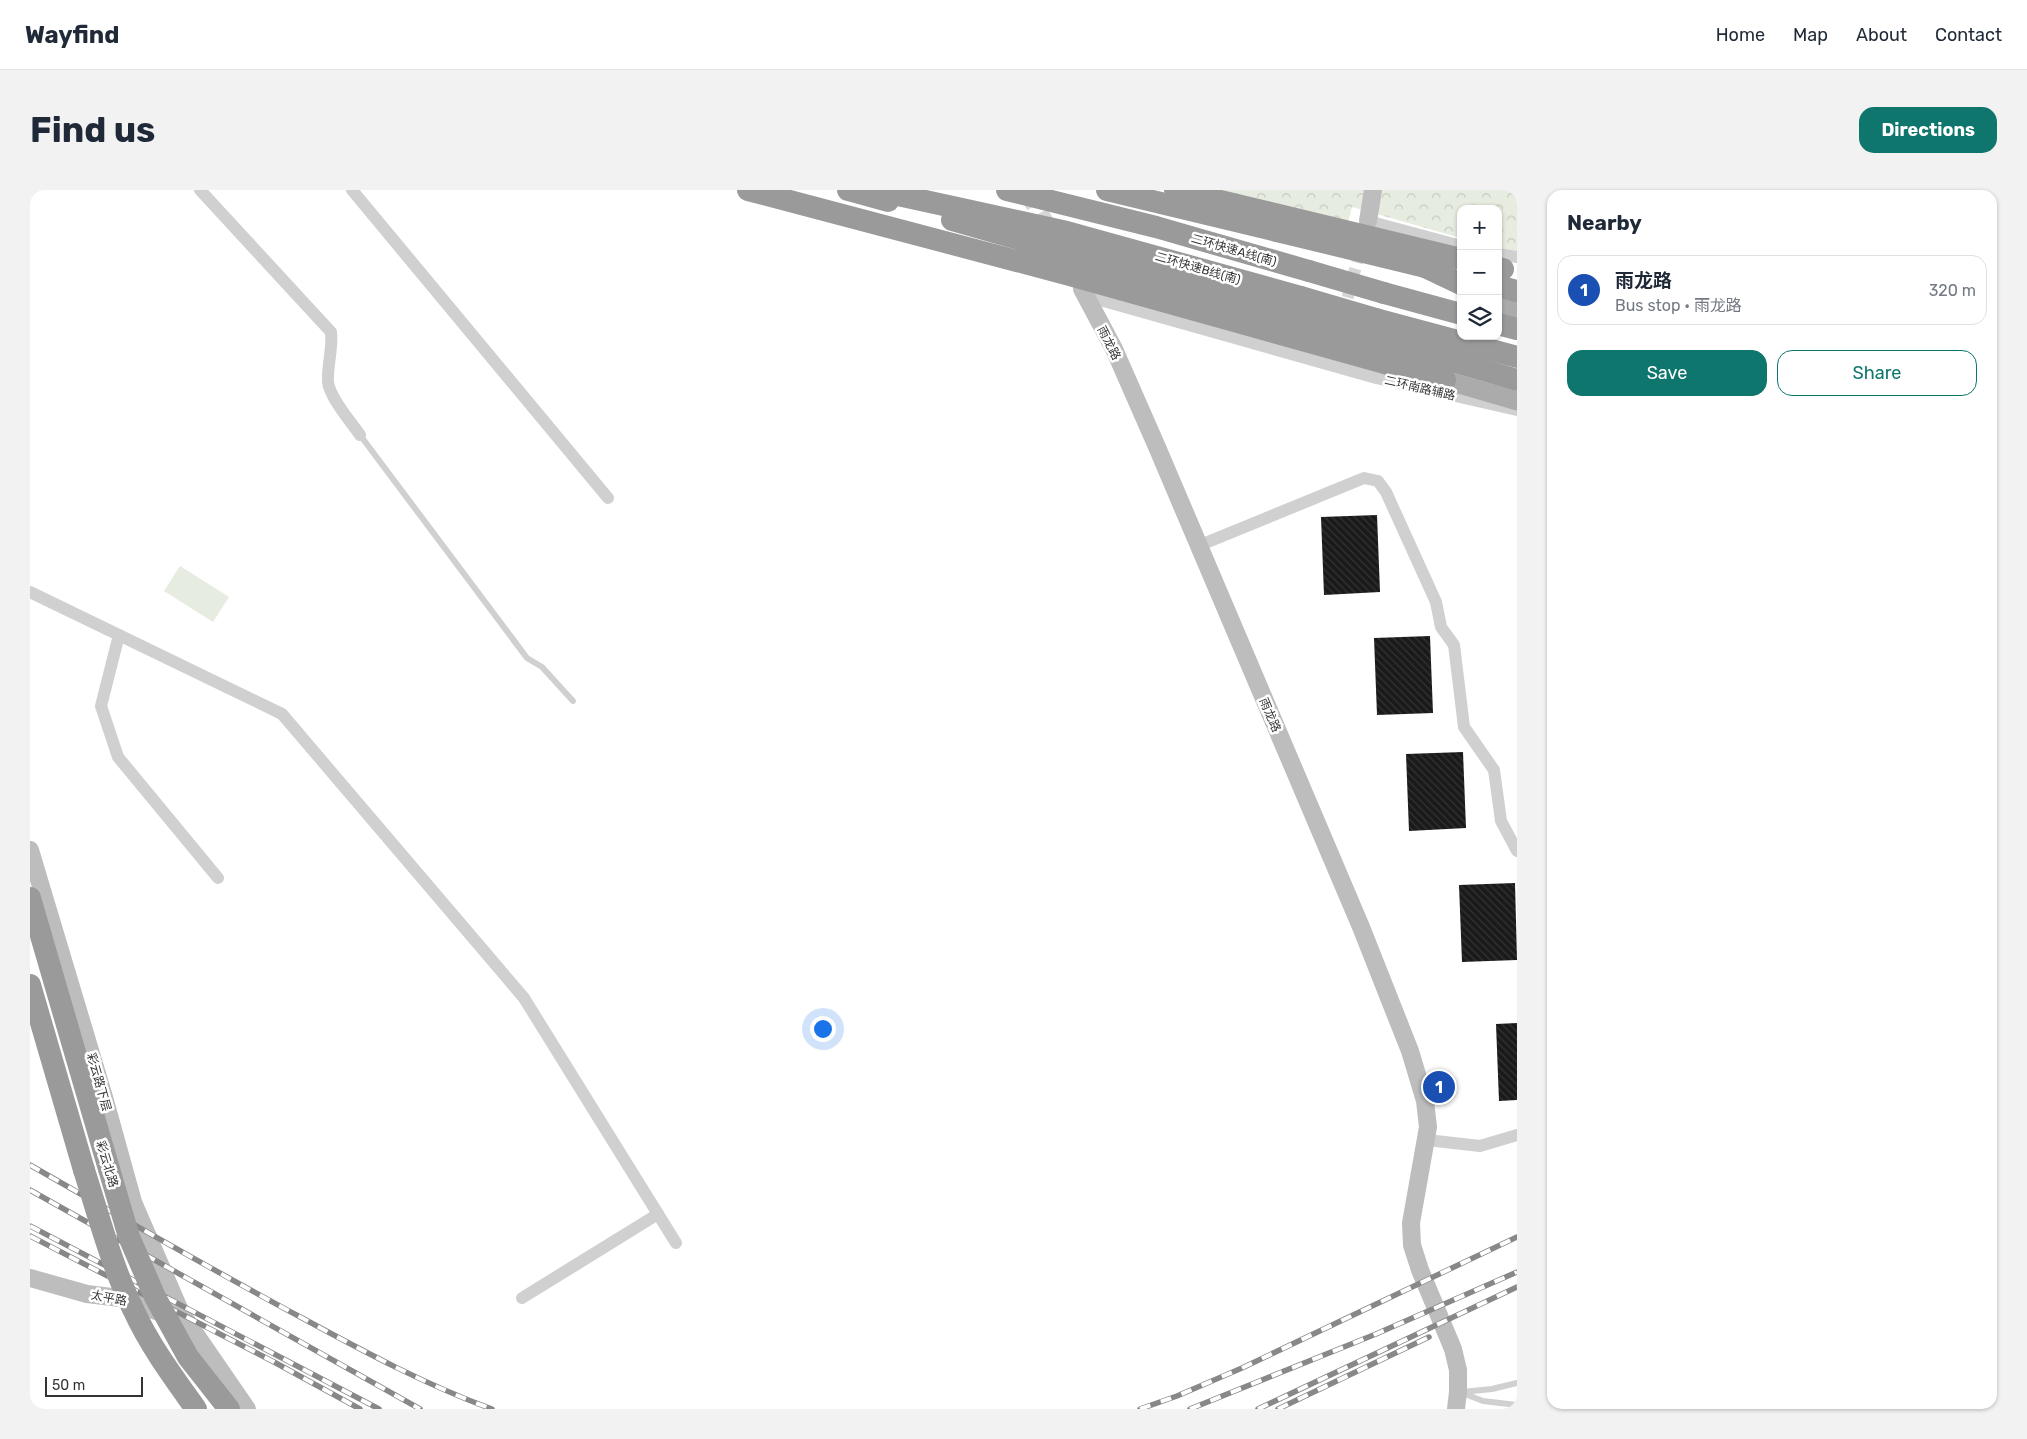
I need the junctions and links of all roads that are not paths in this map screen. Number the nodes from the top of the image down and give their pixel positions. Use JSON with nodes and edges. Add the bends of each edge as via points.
{"nodes":[{"id":1,"x":200,"y":190,"type":"edge"},
{"id":2,"x":352,"y":190,"type":"edge"},
{"id":3,"x":748,"y":190,"type":"edge"},
{"id":4,"x":848,"y":190,"type":"edge"},
{"id":5,"x":875,"y":190,"type":"edge"},
{"id":6,"x":1007,"y":190,"type":"edge"},
{"id":7,"x":1107,"y":190,"type":"edge"},
{"id":8,"x":1175,"y":190,"type":"edge"},
{"id":9,"x":1372,"y":190,"type":"edge"},
{"id":10,"x":1279,"y":223,"type":"junction"},
{"id":11,"x":1367,"y":223,"type":"joint"},
{"id":12,"x":1457,"y":245,"type":"edge"},
{"id":13,"x":1457,"y":257,"type":"edge"},
{"id":14,"x":1505,"y":268,"type":"edge"},
{"id":15,"x":1457,"y":275,"type":"edge"},
{"id":16,"x":1457,"y":282,"type":"edge"},
{"id":17,"x":1517,"y":290,"type":"edge"},
{"id":18,"x":1084,"y":293,"type":"joint"},
{"id":19,"x":1502,"y":304,"type":"edge"},
{"id":20,"x":1517,"y":311,"type":"edge"},
{"id":21,"x":1457,"y":313,"type":"edge"},
{"id":22,"x":1502,"y":325,"type":"edge"},
{"id":23,"x":1517,"y":329,"type":"edge"},
{"id":24,"x":1517,"y":357,"type":"edge"},
{"id":25,"x":1445,"y":380,"type":"joint"},
{"id":26,"x":1517,"y":380,"type":"edge"},
{"id":27,"x":1517,"y":399,"type":"edge"},
{"id":28,"x":1517,"y":410,"type":"edge"},
{"id":29,"x":360,"y":435,"type":"joint"},
{"id":30,"x":608,"y":498,"type":"dead end"},
{"id":31,"x":1198,"y":546,"type":"junction"},
{"id":32,"x":30,"y":592,"type":"edge"},
{"id":33,"x":119,"y":635,"type":"junction"},
{"id":34,"x":574,"y":701,"type":"dead end"},
{"id":35,"x":30,"y":850,"type":"edge"},
{"id":36,"x":1517,"y":851,"type":"edge"},
{"id":37,"x":218,"y":878,"type":"dead end"},
{"id":38,"x":30,"y":898,"type":"edge"},
{"id":39,"x":30,"y":985,"type":"edge"},
{"id":40,"x":30,"y":1024,"type":"edge"},
{"id":41,"x":1517,"y":1135,"type":"edge"},
{"id":42,"x":1427,"y":1140,"type":"junction"},
{"id":43,"x":658,"y":1214,"type":"junction"},
{"id":44,"x":676,"y":1243,"type":"dead end"},
{"id":45,"x":30,"y":1278,"type":"edge"},
{"id":46,"x":120,"y":1298,"type":"junction"},
{"id":47,"x":522,"y":1298,"type":"dead end"},
{"id":48,"x":187,"y":1322,"type":"junction"},
{"id":49,"x":1517,"y":1383,"type":"edge"},
{"id":50,"x":1457,"y":1400,"type":"edge"},
{"id":51,"x":1517,"y":1405,"type":"edge"},
{"id":52,"x":186,"y":1409,"type":"edge"},
{"id":53,"x":196,"y":1409,"type":"edge"},
{"id":54,"x":229,"y":1409,"type":"edge"},
{"id":55,"x":247,"y":1409,"type":"edge"}],
"edges":[{"from":1,"to":29,"type":"street","via":[[331,332],[328,382],[331,393]]},
{"from":2,"to":30,"type":"street"},
{"from":3,"to":25,"type":"highway","via":[[1052,270]]},
{"from":4,"to":26,"type":"highway","bridge":true},
{"from":5,"to":24,"type":"highway","name":"二环快速B线(南)","bridge":true,"via":[[1067,232]]},
{"from":6,"to":21,"type":"highway","name":"二环快速A线(南)","bridge":true,"via":[[1147,225]]},
{"from":7,"to":10,"type":"highway"},
{"from":8,"to":10,"type":"highway"},
{"from":9,"to":11,"type":"street"},
{"from":10,"to":13,"type":"highway"},
{"from":10,"to":15,"type":"highway","bridge":true},
{"from":10,"to":16,"type":"highway","via":[[1310,222],[1369,243]]},
{"from":11,"to":12,"type":"street"},
{"from":14,"to":17,"type":"highway"},
{"from":18,"to":28,"type":"street","name":"二环南路辅路","via":[[1418,388]]},
{"from":18,"to":31,"type":"street","name":"雨龙路","via":[[1114,349]]},
{"from":19,"to":20,"type":"main road"},
{"from":22,"to":23,"type":"highway"},
{"from":25,"to":27,"type":"main road"},
{"from":29,"to":34,"type":"lane","via":[[527,658],[542,667]]},
{"from":31,"to":36,"type":"street","via":[[1364,478],[1378,480],[1436,602],[1441,627],[1454,645],[1464,727],[1494,770],[1501,821]]},
{"from":31,"to":42,"type":"street","name":"雨龙路","via":[[1361,927],[1410,1051],[1426,1101]]},
{"from":32,"to":33,"type":"street"},
{"from":33,"to":37,"type":"street","via":[[101,706],[118,757]]},
{"from":33,"to":43,"type":"street","via":[[282,714],[524,998]]},
{"from":35,"to":48,"type":"street","name":"彩云路下层","via":[[132,1202]]},
{"from":38,"to":54,"type":"highway","name":"彩云北路","bridge":true,"via":[[129,1237],[155,1298],[188,1356]]},
{"from":39,"to":53,"type":"highway","name":"彩云北路","bridge":true,"via":[[109,1250],[134,1312]]},
{"from":40,"to":46,"type":"street","via":[[100,1249]]},
{"from":41,"to":42,"type":"street","via":[[1480,1146]]},
{"from":42,"to":50,"type":"street","name":"雨龙路","via":[[1411,1223],[1412,1245],[1454,1349],[1458,1370]]},
{"from":43,"to":44,"type":"street"},
{"from":43,"to":47,"type":"street"},
{"from":45,"to":46,"type":"street","name":"太平路","via":[[87,1294]]},
{"from":46,"to":48,"type":"street","name":"太平路"},
{"from":46,"to":52,"type":"street","via":[[154,1361]]},
{"from":48,"to":55,"type":"street","name":"彩云路下层"},
{"from":49,"to":50,"type":"lane"},
{"from":50,"to":51,"type":"lane"}]}
